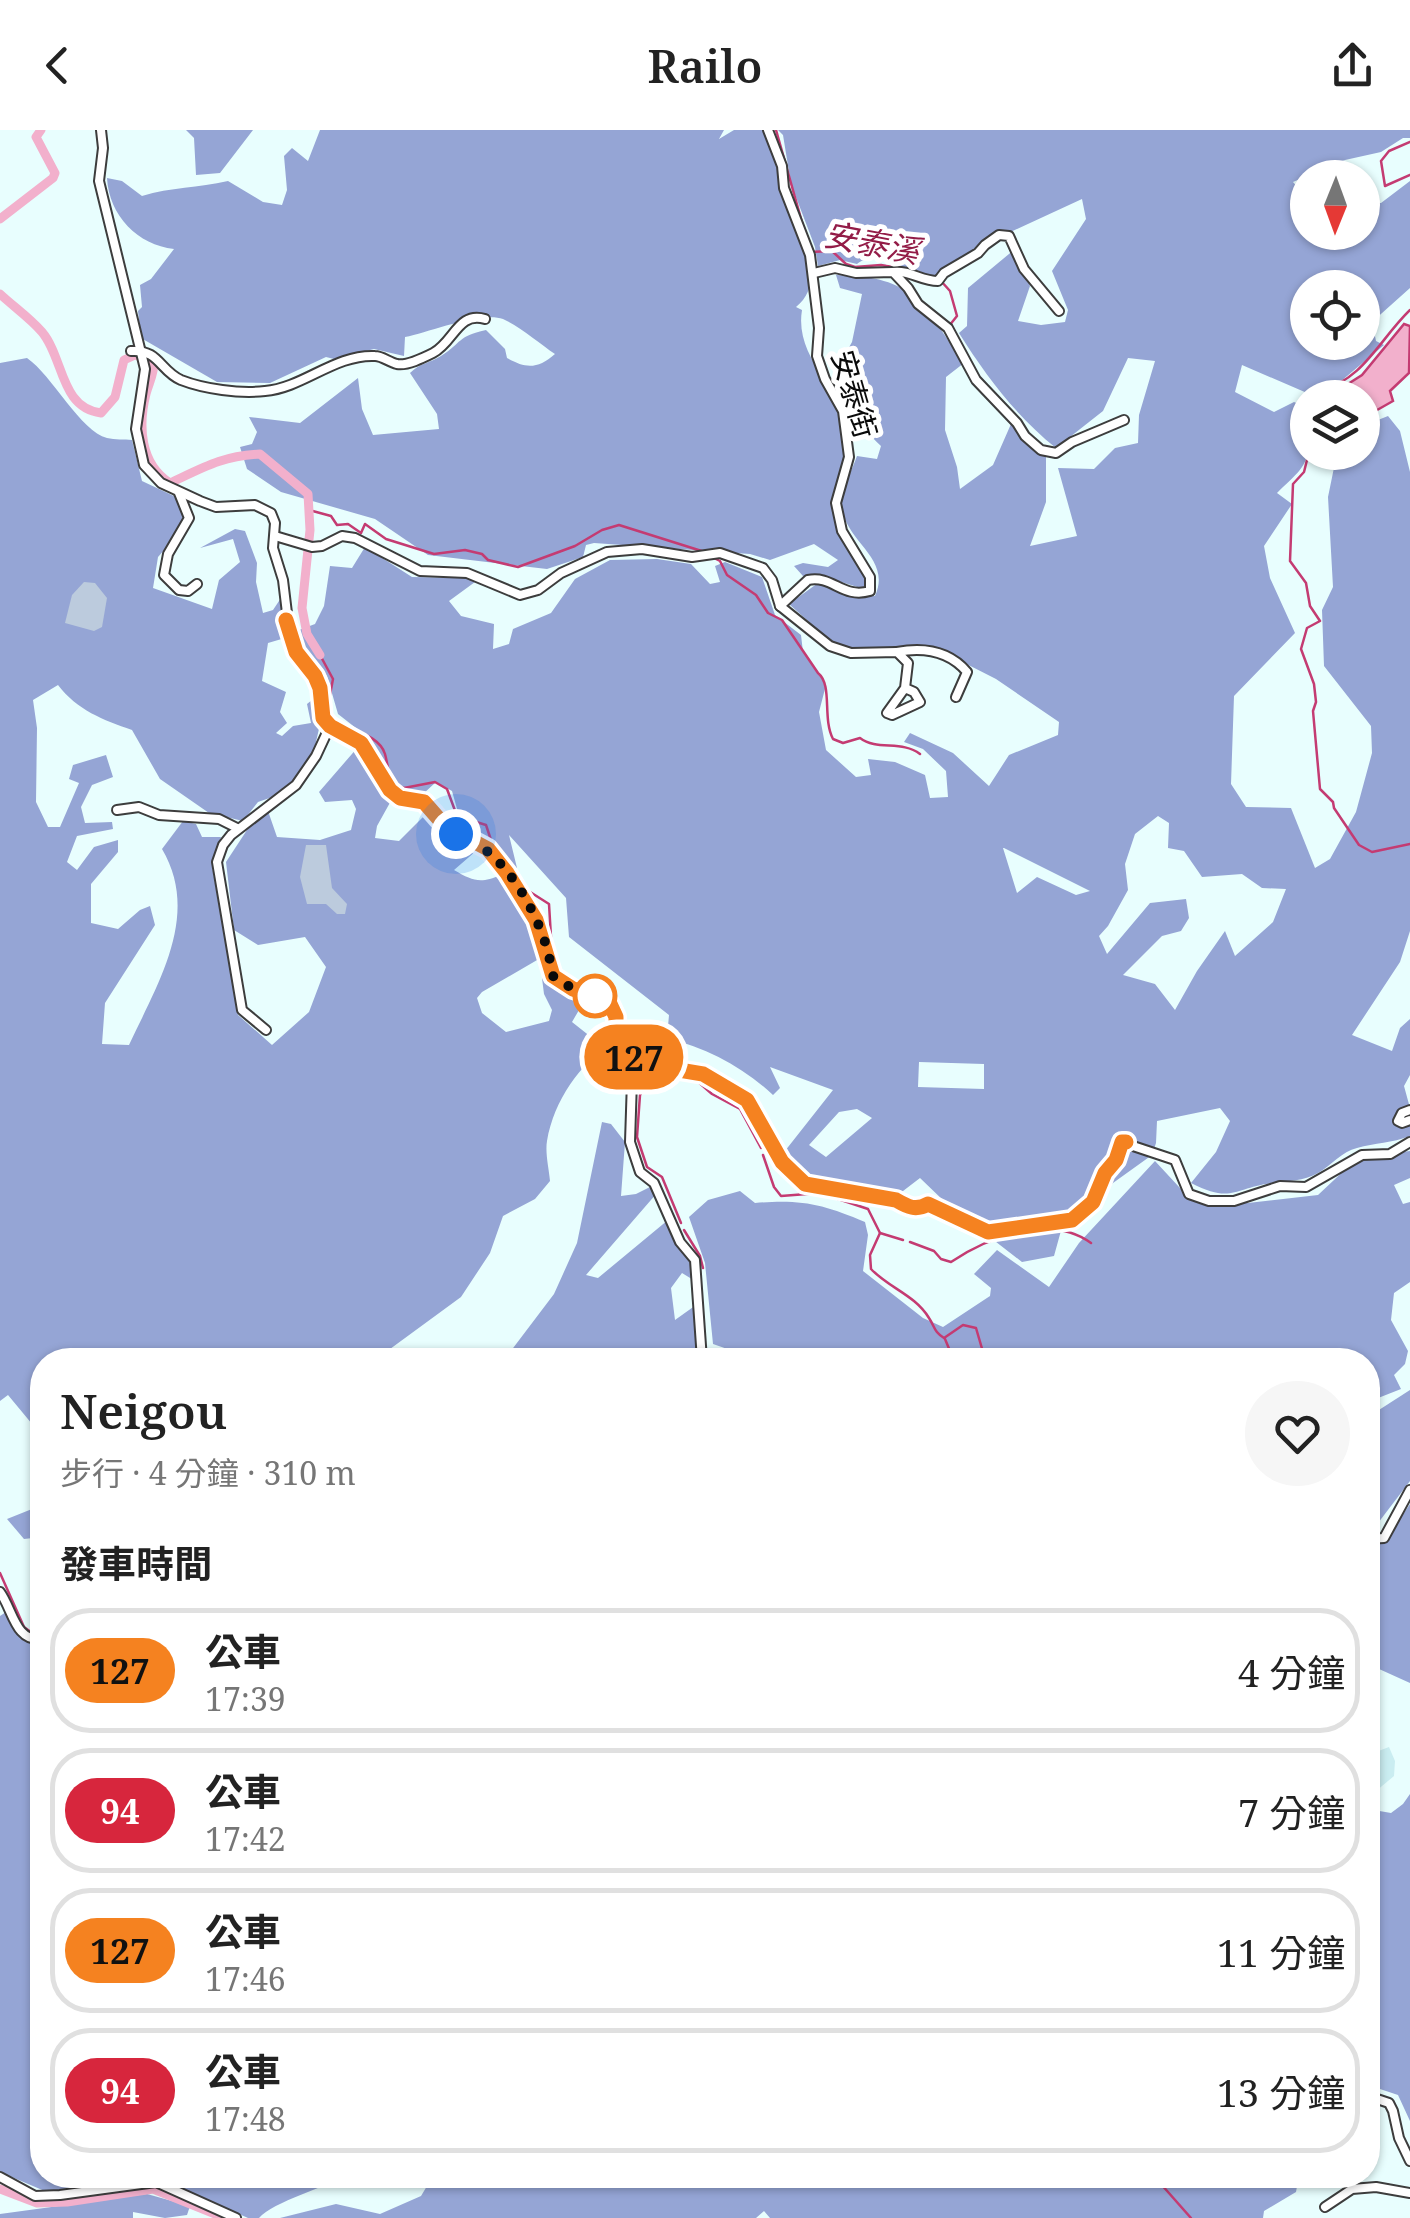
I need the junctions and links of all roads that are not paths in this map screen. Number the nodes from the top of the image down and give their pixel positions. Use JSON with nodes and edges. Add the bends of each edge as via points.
{"nodes":[{"id":1,"x":101,"y":130,"type":"edge"},
{"id":2,"x":768,"y":130,"type":"edge"},
{"id":3,"x":892,"y":272,"type":"junction"},
{"id":4,"x":814,"y":273,"type":"junction"},
{"id":5,"x":1059,"y":311,"type":"dead end"},
{"id":6,"x":486,"y":319,"type":"dead end"},
{"id":7,"x":140,"y":354,"type":"junction"},
{"id":8,"x":1124,"y":420,"type":"dead end"},
{"id":9,"x":179,"y":493,"type":"junction"},
{"id":10,"x":274,"y":536,"type":"junction"},
{"id":11,"x":197,"y":584,"type":"dead end"},
{"id":12,"x":780,"y":606,"type":"junction"},
{"id":13,"x":897,"y":652,"type":"junction"},
{"id":14,"x":905,"y":688,"type":"dead end"},
{"id":15,"x":956,"y":697,"type":"dead end"},
{"id":16,"x":330,"y":726,"type":"junction"},
{"id":17,"x":116,"y":810,"type":"dead end"},
{"id":18,"x":237,"y":828,"type":"junction"},
{"id":19,"x":266,"y":1030,"type":"dead end"},
{"id":20,"x":616,"y":1052,"type":"junction"},
{"id":21,"x":1410,"y":1110,"type":"edge"},
{"id":22,"x":1410,"y":1120,"type":"edge"},
{"id":23,"x":1410,"y":1142,"type":"edge"},
{"id":24,"x":701,"y":1348,"type":"edge"},
{"id":25,"x":1410,"y":1490,"type":"edge"},
{"id":26,"x":1380,"y":1538,"type":"edge"},
{"id":27,"x":0,"y":1592,"type":"edge"},
{"id":28,"x":30,"y":1640,"type":"edge"},
{"id":29,"x":1380,"y":2100,"type":"edge"},
{"id":30,"x":1410,"y":2162,"type":"edge"},
{"id":31,"x":1,"y":2178,"type":"edge"},
{"id":32,"x":112,"y":2188,"type":"edge"},
{"id":33,"x":169,"y":2188,"type":"edge"},
{"id":34,"x":1410,"y":2193,"type":"edge"},
{"id":35,"x":1325,"y":2207,"type":"dead end"},
{"id":36,"x":236,"y":2218,"type":"edge"}],
"edges":[{"from":1,"to":7,"type":"street","via":[[99,180]]},
{"from":2,"to":4,"type":"street","name":"安泰街"},
{"from":3,"to":4,"type":"street"},
{"from":3,"to":5,"type":"street","via":[[939,279],[999,235],[1009,236],[1024,269]]},
{"from":3,"to":8,"type":"street","via":[[948,328],[982,388],[1041,450],[1056,453]]},
{"from":4,"to":12,"type":"street","name":"安泰街","via":[[817,356],[844,416],[849,457],[836,503],[842,531],[870,577],[870,591],[852,594],[817,578]]},
{"from":6,"to":7,"type":"street","via":[[466,318],[446,345],[408,363],[375,356],[265,392],[182,380],[156,356]]},
{"from":7,"to":9,"type":"street","via":[[139,451],[150,474]]},
{"from":9,"to":10,"type":"street","via":[[216,507],[264,508],[275,523]]},
{"from":9,"to":11,"type":"street","via":[[189,518],[164,575],[179,590]]},
{"from":10,"to":12,"type":"street","via":[[312,546],[355,538],[420,571],[467,572],[520,596],[607,552],[710,553],[763,568]]},
{"from":10,"to":16,"type":"street","via":[[286,620],[296,652],[320,688]]},
{"from":12,"to":13,"type":"street","via":[[830,646],[851,654]]},
{"from":13,"to":14,"type":"street","via":[[908,663]]},
{"from":13,"to":15,"type":"street","via":[[937,652],[959,663],[967,672]]},
{"from":16,"to":18,"type":"street","via":[[296,785]]},
{"from":16,"to":20,"type":"street","via":[[361,743],[400,798],[424,802],[445,826],[488,849],[536,920],[553,976],[610,1004]]},
{"from":17,"to":18,"type":"street","via":[[139,807],[219,819]]},
{"from":18,"to":19,"type":"street","via":[[218,862],[242,1010]]},
{"from":20,"to":23,"type":"street","via":[[703,1074],[747,1100],[782,1162],[805,1184],[910,1208],[928,1204],[988,1232],[1061,1223],[1084,1213],[1122,1142],[1169,1155],[1189,1194],[1217,1201],[1280,1186],[1306,1187],[1362,1156],[1390,1154]]},
{"from":20,"to":24,"type":"street","via":[[613,1061],[632,1080],[629,1133],[637,1166],[654,1184],[695,1260]]},
{"from":21,"to":22,"type":"street","via":[[1398,1121]]},
{"from":25,"to":26,"type":"street"},
{"from":27,"to":28,"type":"street"},
{"from":29,"to":30,"type":"street","via":[[1394,2110]]},
{"from":31,"to":32,"type":"street","via":[[35,2196]]},
{"from":33,"to":36,"type":"street"},
{"from":34,"to":35,"type":"street","via":[[1352,2189]]}]}
